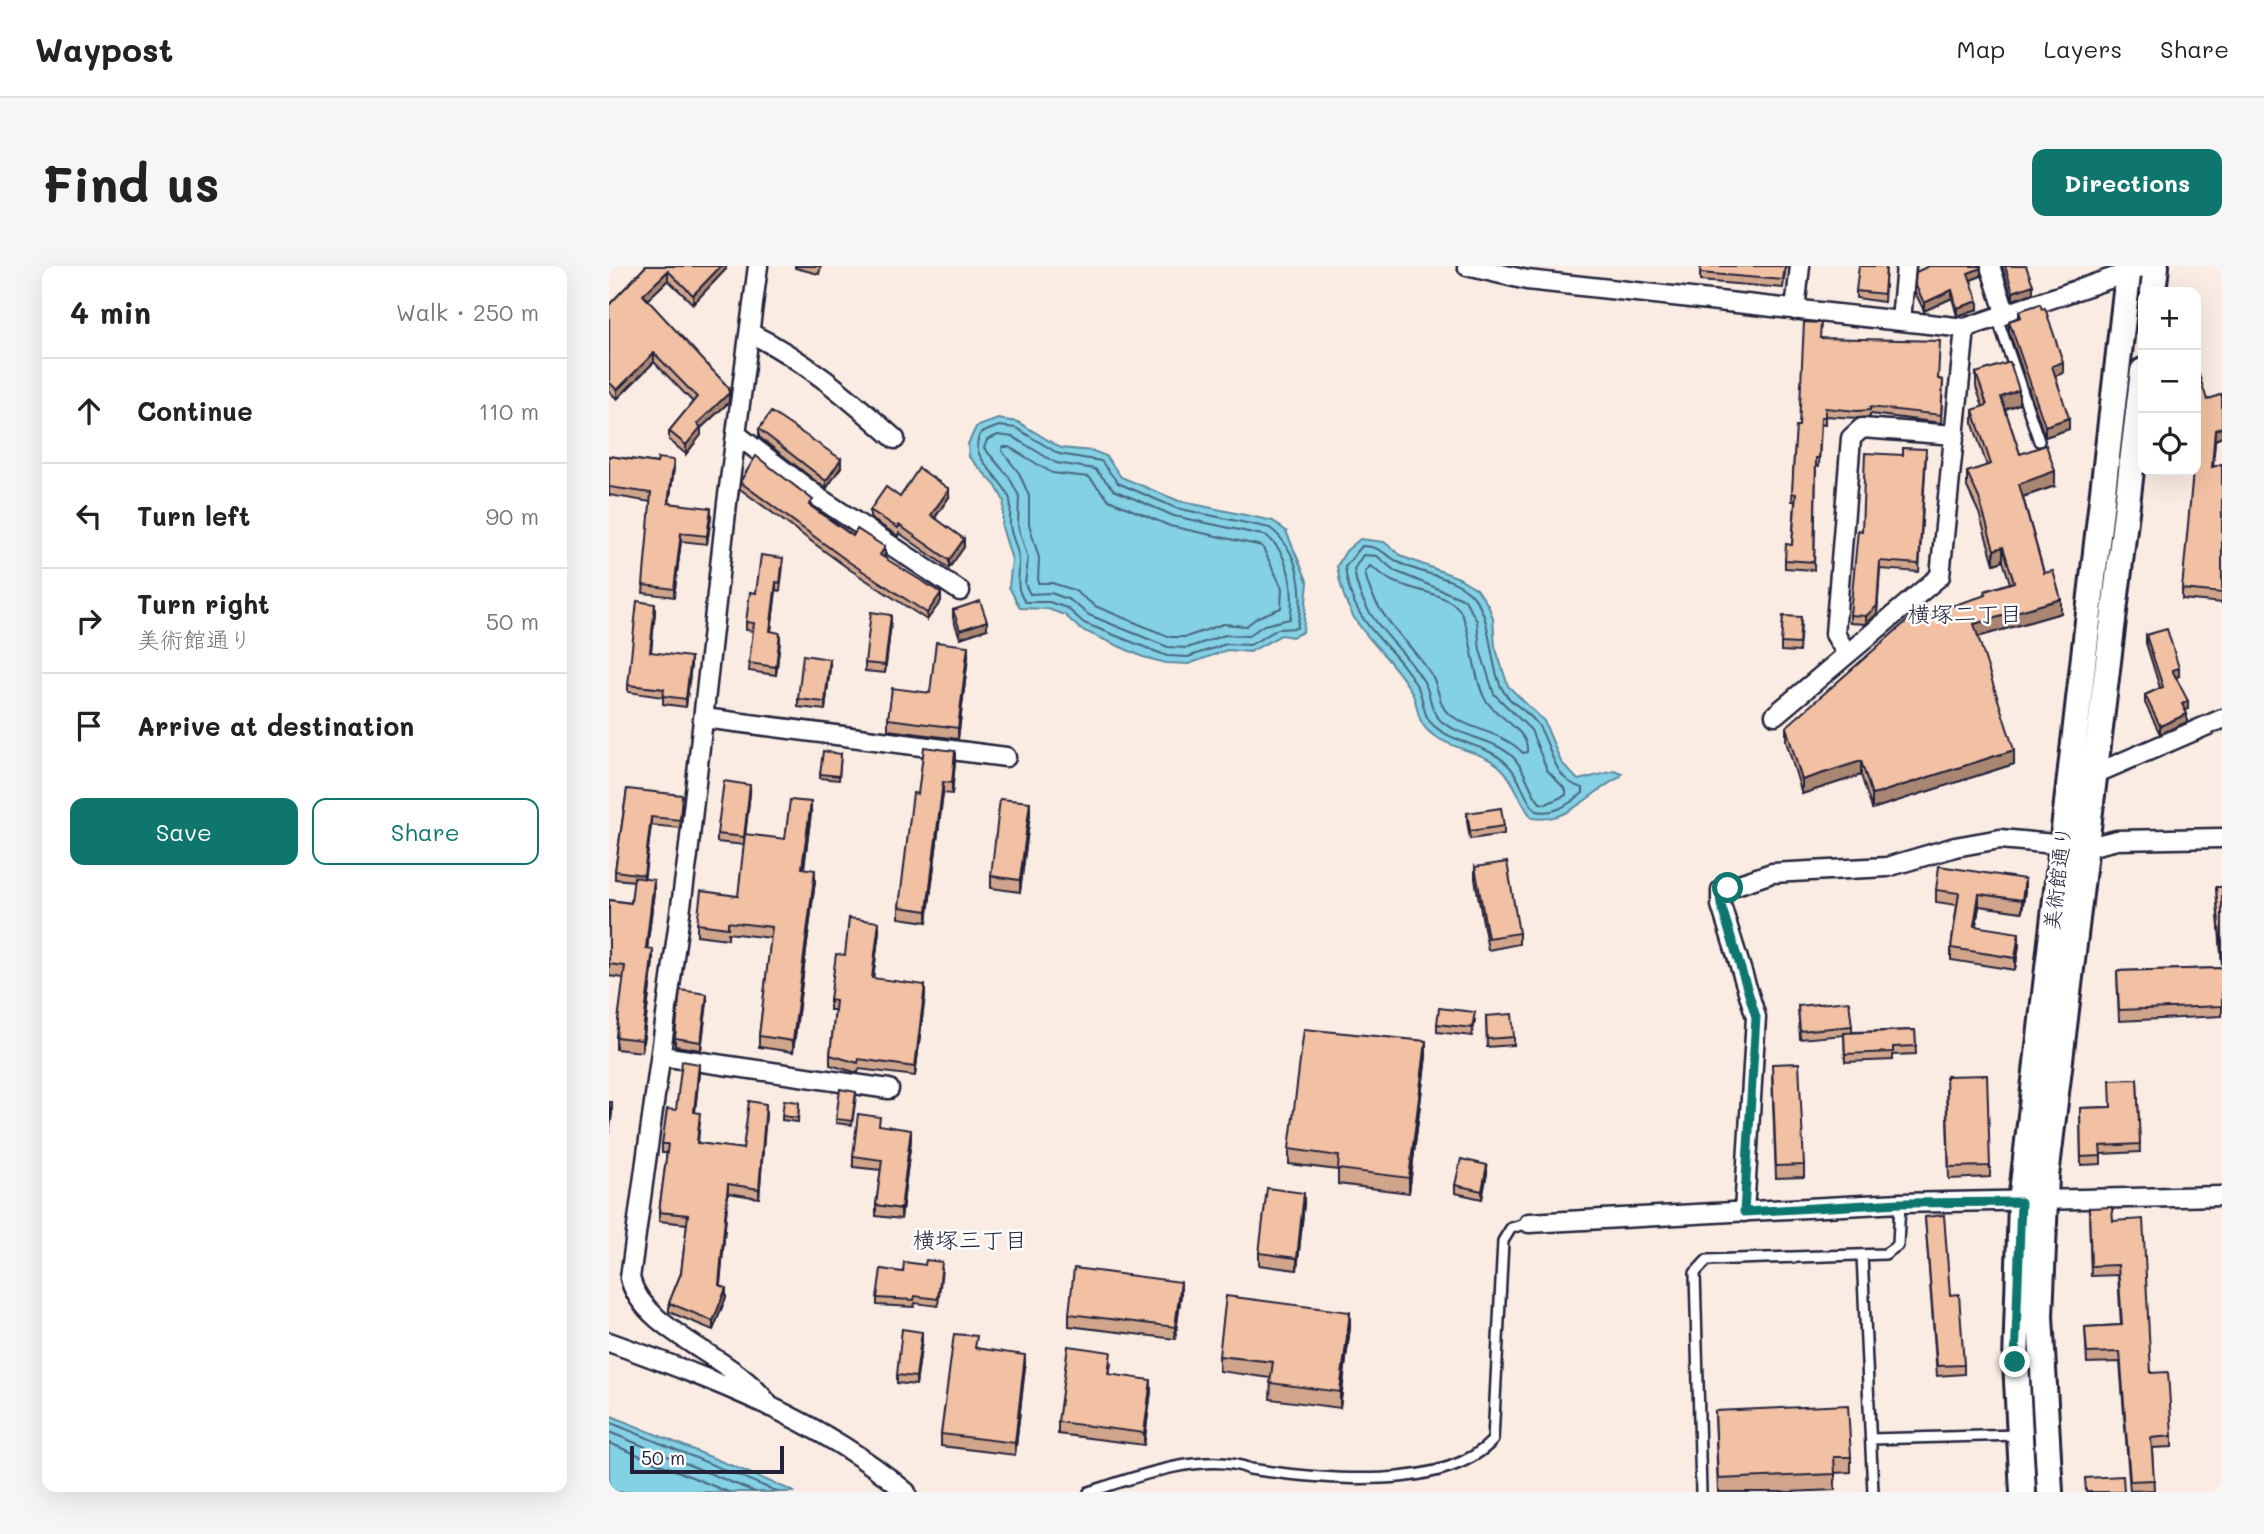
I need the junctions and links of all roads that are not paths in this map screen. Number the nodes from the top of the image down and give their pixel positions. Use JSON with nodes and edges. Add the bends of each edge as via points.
{"nodes":[{"id":1,"x":758,"y":266,"type":"edge"},
{"id":2,"x":1467,"y":266,"type":"edge"},
{"id":3,"x":1800,"y":266,"type":"edge"},
{"id":4,"x":1906,"y":266,"type":"edge"},
{"id":5,"x":1990,"y":266,"type":"edge"},
{"id":6,"x":2156,"y":266,"type":"edge"},
{"id":7,"x":2135,"y":268,"type":"edge"},
{"id":8,"x":2154,"y":287,"type":"edge"},
{"id":9,"x":1795,"y":310,"type":"junction"},
{"id":10,"x":2001,"y":314,"type":"junction"},
{"id":11,"x":1901,"y":320,"type":"junction"},
{"id":12,"x":1965,"y":328,"type":"junction"},
{"id":13,"x":750,"y":333,"type":"junction"},
{"id":14,"x":2138,"y":413,"type":"edge"},
{"id":15,"x":736,"y":433,"type":"junction"},
{"id":16,"x":1955,"y":435,"type":"junction"},
{"id":17,"x":895,"y":439,"type":"dead end"},
{"id":18,"x":2039,"y":441,"type":"dead end"},
{"id":19,"x":960,"y":591,"type":"dead end"},
{"id":20,"x":1847,"y":654,"type":"junction"},
{"id":21,"x":1775,"y":715,"type":"dead end"},
{"id":22,"x":704,"y":719,"type":"junction"},
{"id":23,"x":2222,"y":719,"type":"edge"},
{"id":24,"x":1006,"y":757,"type":"dead end"},
{"id":25,"x":2097,"y":774,"type":"junction"},
{"id":26,"x":2222,"y":838,"type":"edge"},
{"id":27,"x":2062,"y":846,"type":"junction"},
{"id":28,"x":2088,"y":847,"type":"junction"},
{"id":29,"x":661,"y":1056,"type":"junction"},
{"id":30,"x":889,"y":1089,"type":"dead end"},
{"id":31,"x":2222,"y":1196,"type":"edge"},
{"id":32,"x":2033,"y":1202,"type":"junction"},
{"id":33,"x":1900,"y":1203,"type":"junction"},
{"id":34,"x":1744,"y":1212,"type":"junction"},
{"id":35,"x":1529,"y":1223,"type":"joint"},
{"id":36,"x":1862,"y":1255,"type":"junction"},
{"id":37,"x":609,"y":1342,"type":"edge"},
{"id":38,"x":770,"y":1407,"type":"junction"},
{"id":39,"x":2019,"y":1435,"type":"junction"},
{"id":40,"x":1871,"y":1439,"type":"junction"},
{"id":41,"x":1462,"y":1473,"type":"dead end"},
{"id":42,"x":1387,"y":1490,"type":"dead end"},
{"id":43,"x":906,"y":1492,"type":"edge"},
{"id":44,"x":1089,"y":1492,"type":"edge"},
{"id":45,"x":1701,"y":1492,"type":"edge"},
{"id":46,"x":1873,"y":1492,"type":"edge"},
{"id":47,"x":2023,"y":1492,"type":"edge"},
{"id":48,"x":2050,"y":1492,"type":"edge"}],
"edges":[{"from":1,"to":13,"type":"street"},
{"from":2,"to":9,"type":"street","via":[[1527,280]]},
{"from":3,"to":9,"type":"street"},
{"from":4,"to":11,"type":"street"},
{"from":5,"to":10,"type":"street"},
{"from":6,"to":8,"type":"street"},
{"from":7,"to":10,"type":"street"},
{"from":7,"to":27,"type":"street","name":"美術館通り"},
{"from":9,"to":11,"type":"street"},
{"from":10,"to":12,"type":"street"},
{"from":10,"to":18,"type":"lane"},
{"from":11,"to":12,"type":"street"},
{"from":12,"to":16,"type":"street"},
{"from":13,"to":15,"type":"street"},
{"from":13,"to":17,"type":"street","via":[[819,374]]},
{"from":14,"to":25,"type":"street","name":"美術館通り"},
{"from":15,"to":19,"type":"street","via":[[821,499]]},
{"from":15,"to":22,"type":"street"},
{"from":16,"to":20,"type":"street","via":[[1940,576]]},
{"from":16,"to":20,"type":"street","via":[[1862,428],[1851,438],[1835,634]]},
{"from":20,"to":21,"type":"street"},
{"from":22,"to":24,"type":"street"},
{"from":22,"to":29,"type":"street"},
{"from":23,"to":25,"type":"street"},
{"from":25,"to":28,"type":"street","name":"美術館通り"},
{"from":26,"to":28,"type":"street","via":[[2117,840]]},
{"from":27,"to":28,"type":"street"},
{"from":27,"to":32,"type":"street","name":"美術館通り"},
{"from":27,"to":34,"type":"street","via":[[2000,839],[1887,867],[1772,873],[1721,890],[1721,905],[1756,1017]]},
{"from":28,"to":32,"type":"street","name":"美術館通り"},
{"from":29,"to":30,"type":"street"},
{"from":29,"to":38,"type":"street","via":[[639,1199],[633,1289],[651,1314],[753,1384]]},
{"from":31,"to":32,"type":"street"},
{"from":32,"to":33,"type":"street"},
{"from":32,"to":39,"type":"street","name":"美術館通り","via":[[2015,1362]]},
{"from":32,"to":48,"type":"street","name":"美術館通り"},
{"from":33,"to":34,"type":"street"},
{"from":33,"to":36,"type":"lane","via":[[1898,1245],[1885,1254]]},
{"from":34,"to":35,"type":"street"},
{"from":35,"to":41,"type":"lane","via":[[1511,1228],[1503,1241],[1493,1440],[1483,1456]]},
{"from":36,"to":40,"type":"lane"},
{"from":36,"to":45,"type":"lane","via":[[1707,1260],[1699,1266],[1695,1273]]},
{"from":37,"to":38,"type":"street"},
{"from":38,"to":43,"type":"street","via":[[806,1422],[851,1450]]},
{"from":39,"to":40,"type":"lane"},
{"from":39,"to":47,"type":"street","name":"美術館通り"},
{"from":40,"to":46,"type":"lane"},
{"from":42,"to":44,"type":"lane","via":[[1210,1464],[1149,1472]]}]}
